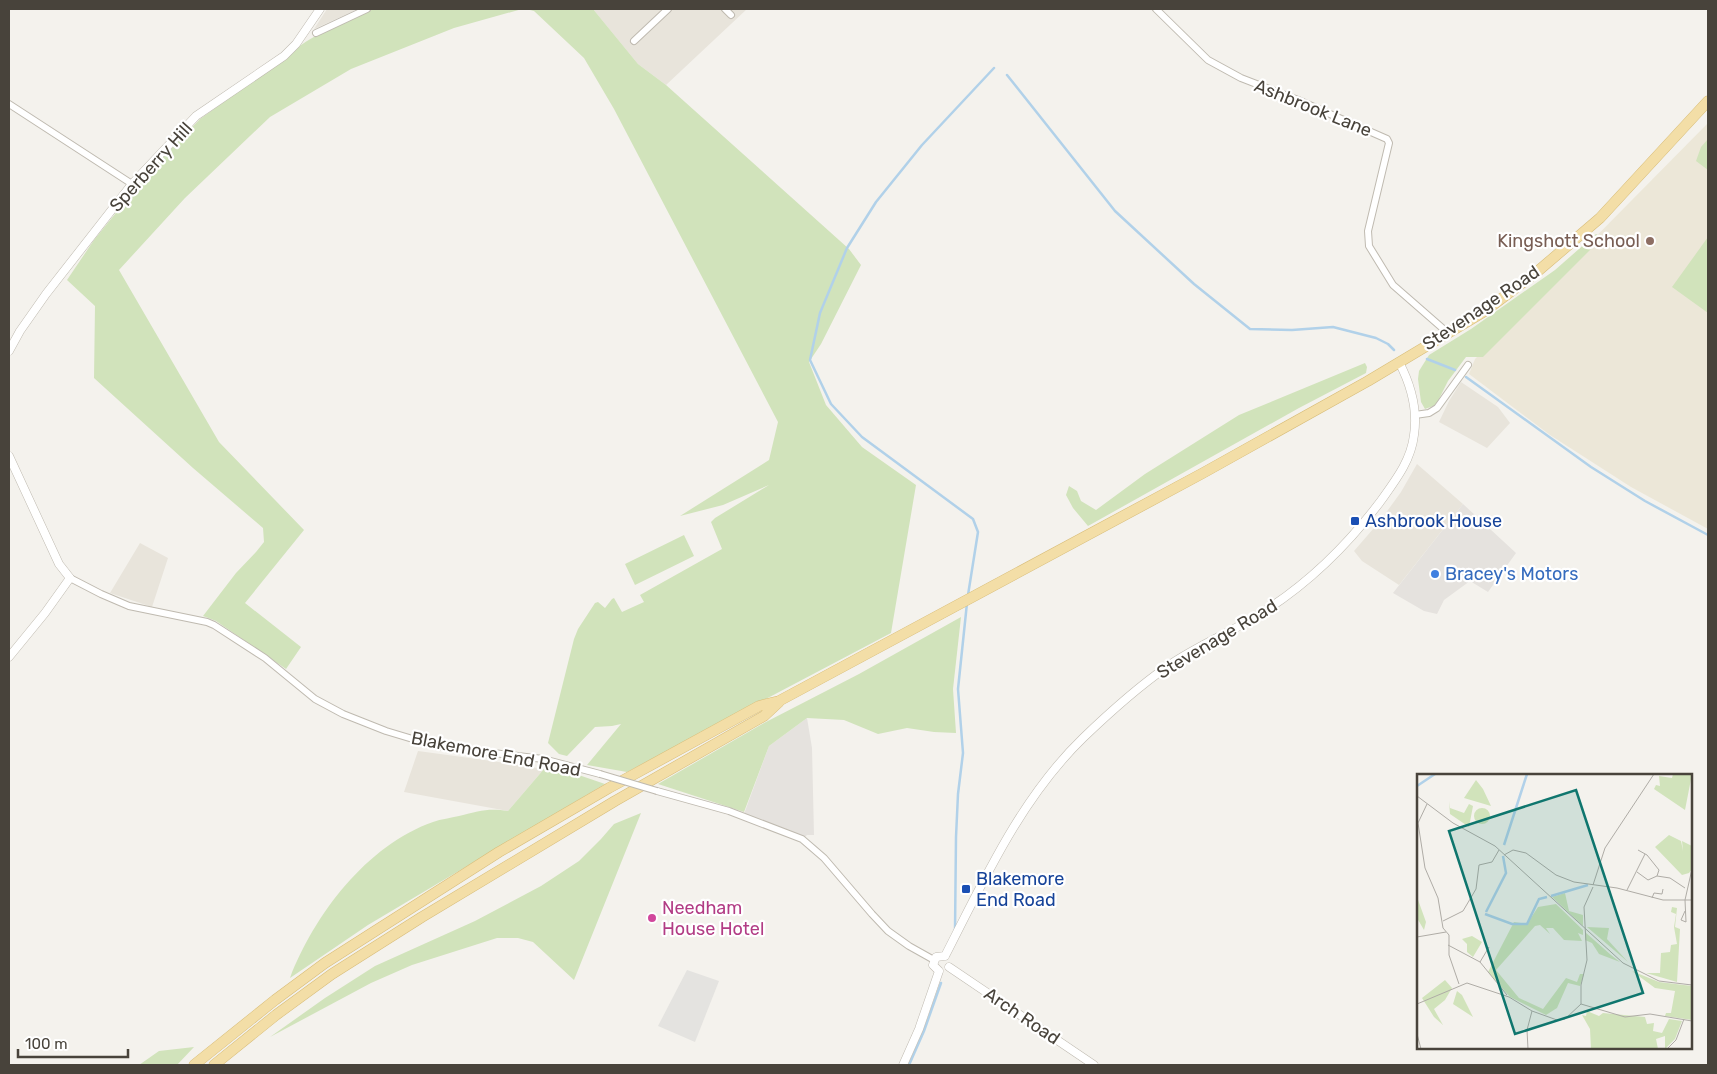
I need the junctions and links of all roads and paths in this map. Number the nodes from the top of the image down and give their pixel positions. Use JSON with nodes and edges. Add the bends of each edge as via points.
{"nodes":[{"id":1,"x":320,"y":9,"type":"edge"},
{"id":2,"x":367,"y":9,"type":"edge"},
{"id":3,"x":668,"y":9,"type":"edge"},
{"id":4,"x":725,"y":9,"type":"edge"},
{"id":5,"x":1156,"y":9,"type":"edge"},
{"id":6,"x":731,"y":15,"type":"dead end"},
{"id":7,"x":316,"y":32,"type":"dead end"},
{"id":8,"x":634,"y":41,"type":"dead end"},
{"id":9,"x":1708,"y":101,"type":"edge"},
{"id":10,"x":9,"y":104,"type":"edge"},
{"id":11,"x":132,"y":184,"type":"junction"},
{"id":12,"x":1448,"y":333,"type":"junction"},
{"id":13,"x":9,"y":351,"type":"edge"},
{"id":14,"x":1399,"y":362,"type":"junction"},
{"id":15,"x":1468,"y":365,"type":"dead end"},
{"id":16,"x":1415,"y":415,"type":"junction"},
{"id":17,"x":9,"y":456,"type":"edge"},
{"id":18,"x":70,"y":578,"type":"junction"},
{"id":19,"x":9,"y":657,"type":"edge"},
{"id":20,"x":779,"y":701,"type":"junction"},
{"id":21,"x":945,"y":956,"type":"junction"},
{"id":22,"x":934,"y":960,"type":"junction"},
{"id":23,"x":949,"y":967,"type":"junction"},
{"id":24,"x":939,"y":971,"type":"junction"},
{"id":25,"x":194,"y":1065,"type":"edge"},
{"id":26,"x":214,"y":1065,"type":"edge"},
{"id":27,"x":903,"y":1065,"type":"edge"},
{"id":28,"x":1094,"y":1065,"type":"edge"}],
"edges":[{"from":1,"to":11,"type":"street","name":"Sperberry Hill","via":[[284,56],[196,116]]},
{"from":2,"to":7,"type":"street"},
{"from":3,"to":8,"type":"street"},
{"from":4,"to":6,"type":"street"},
{"from":5,"to":12,"type":"street","name":"Ashbrook Lane","via":[[1208,60],[1241,78],[1387,139],[1387,156],[1368,231],[1369,246],[1394,285]]},
{"from":9,"to":12,"type":"main road","name":"Stevenage Road","via":[[1600,218],[1538,272]]},
{"from":10,"to":11,"type":"street"},
{"from":11,"to":13,"type":"street","name":"Sperberry Hill","via":[[46,294]]},
{"from":12,"to":14,"type":"main road","name":"Stevenage Road"},
{"from":14,"to":16,"type":"street","name":"Stevenage Road","via":[[1412,394]]},
{"from":14,"to":20,"type":"main road","name":"Stevenage Road","via":[[1203,473]]},
{"from":15,"to":16,"type":"street","via":[[1437,408]]},
{"from":16,"to":21,"type":"street","name":"Stevenage Road","via":[[1414,436],[1404,467],[1343,548],[1284,598],[1256,617],[1169,665],[1118,705],[1081,740],[1042,786],[1013,828]]},
{"from":17,"to":18,"type":"street","via":[[59,564]]},
{"from":18,"to":19,"type":"street"},
{"from":18,"to":22,"type":"street","name":"Blakemore End Road","bridge":true,"via":[[129,606],[214,625],[265,658],[315,699],[386,731],[436,746],[542,759],[600,774],[729,811],[802,839],[824,858],[888,931]]},
{"from":20,"to":25,"type":"main road","via":[[759,706],[499,852],[325,963]]},
{"from":20,"to":26,"type":"main road","via":[[764,716],[512,861],[332,974]]},
{"from":21,"to":22,"type":"street"},
{"from":21,"to":23,"type":"street"},
{"from":22,"to":24,"type":"street","via":[[935,969]]},
{"from":23,"to":24,"type":"street"},
{"from":23,"to":28,"type":"street","name":"Arch Road"},
{"from":24,"to":27,"type":"street"}]}
